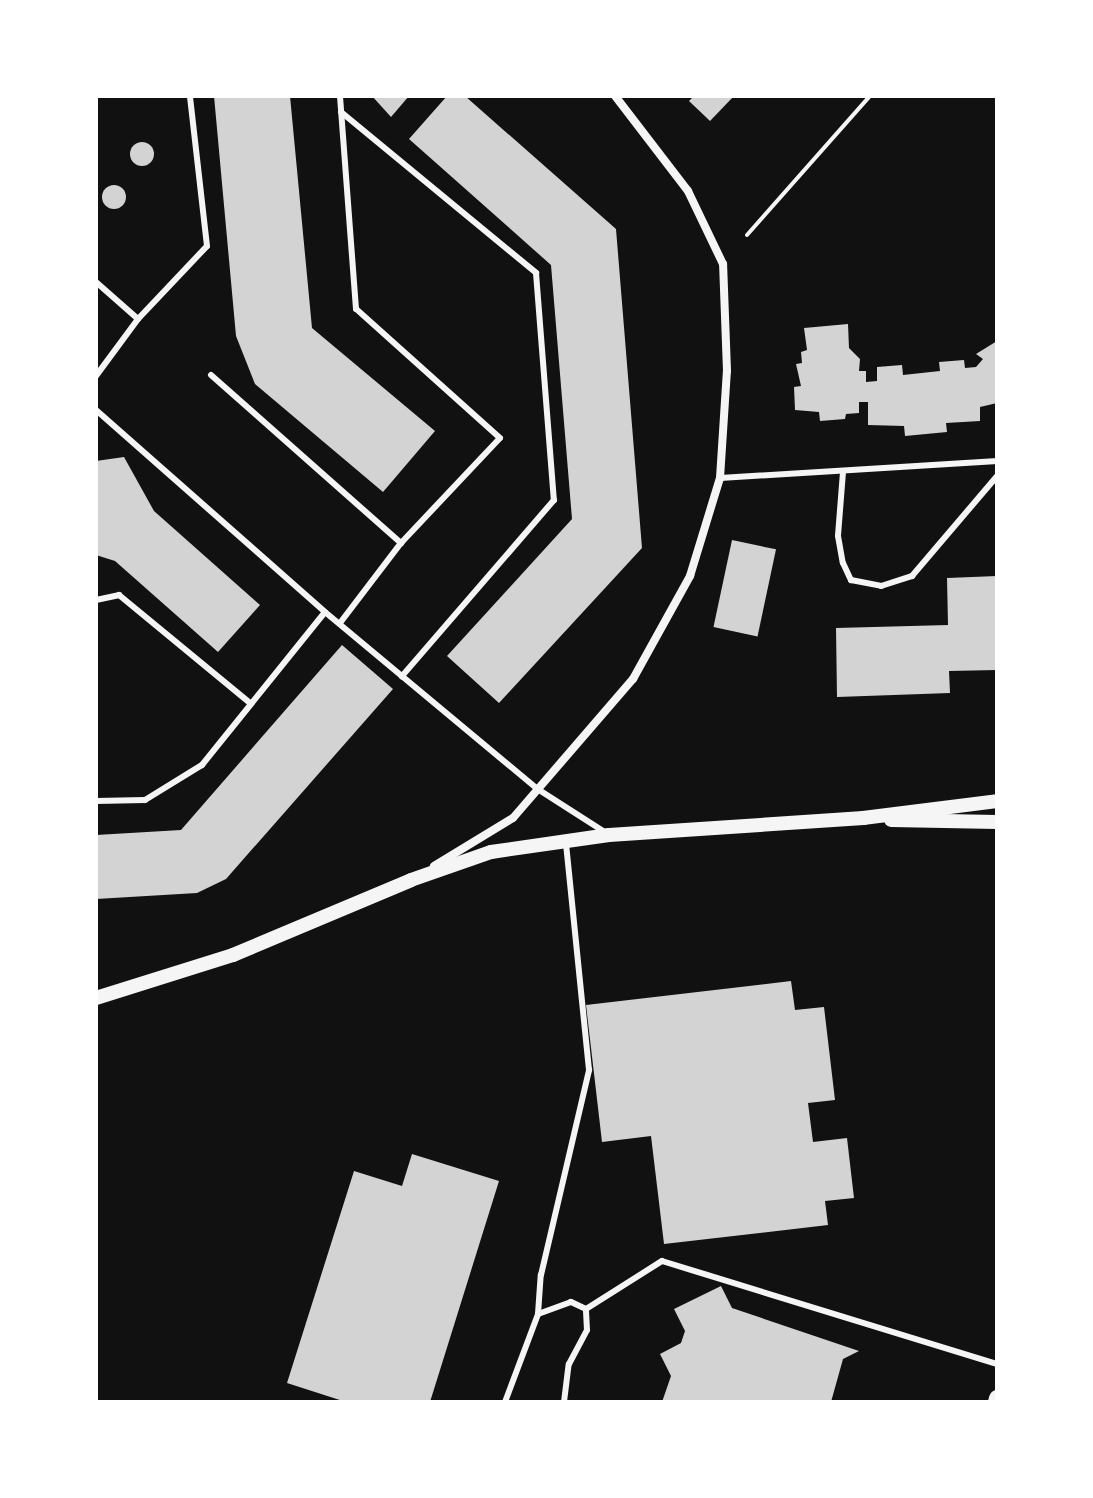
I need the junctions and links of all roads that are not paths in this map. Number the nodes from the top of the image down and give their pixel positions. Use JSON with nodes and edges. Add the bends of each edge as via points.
{"nodes":[{"id":1,"x":190,"y":96,"type":"edge"},
{"id":2,"x":340,"y":96,"type":"edge"},
{"id":3,"x":615,"y":96,"type":"edge"},
{"id":4,"x":341,"y":112,"type":"junction"},
{"id":5,"x":96,"y":282,"type":"edge"},
{"id":6,"x":138,"y":319,"type":"junction"},
{"id":7,"x":211,"y":375,"type":"dead end"},
{"id":8,"x":96,"y":376,"type":"edge"},
{"id":9,"x":96,"y":410,"type":"edge"},
{"id":10,"x":997,"y":461,"type":"edge"},
{"id":11,"x":843,"y":472,"type":"junction"},
{"id":12,"x":997,"y":476,"type":"edge"},
{"id":13,"x":720,"y":478,"type":"junction"},
{"id":14,"x":401,"y":543,"type":"junction"},
{"id":15,"x":96,"y":600,"type":"edge"},
{"id":16,"x":325,"y":612,"type":"junction"},
{"id":17,"x":340,"y":623,"type":"junction"},
{"id":18,"x":402,"y":676,"type":"junction"},
{"id":19,"x":250,"y":703,"type":"junction"},
{"id":20,"x":536,"y":788,"type":"junction"},
{"id":21,"x":96,"y":801,"type":"edge"},
{"id":22,"x":997,"y":801,"type":"edge"},
{"id":23,"x":863,"y":818,"type":"junction"},
{"id":24,"x":997,"y":822,"type":"edge"},
{"id":25,"x":609,"y":835,"type":"junction"},
{"id":26,"x":566,"y":840,"type":"junction"},
{"id":27,"x":411,"y":880,"type":"junction"},
{"id":28,"x":96,"y":998,"type":"edge"},
{"id":29,"x":586,"y":1309,"type":"junction"},
{"id":30,"x":538,"y":1314,"type":"junction"},
{"id":31,"x":997,"y":1364,"type":"edge"},
{"id":32,"x":505,"y":1402,"type":"edge"},
{"id":33,"x":564,"y":1402,"type":"edge"}],
"edges":[{"from":1,"to":6,"type":"lane","via":[[207,246]]},
{"from":2,"to":4,"type":"lane"},
{"from":3,"to":13,"type":"street","via":[[688,191],[723,264],[727,371]]},
{"from":4,"to":14,"type":"lane","via":[[356,309],[500,438]]},
{"from":4,"to":18,"type":"lane","via":[[536,273],[554,500]]},
{"from":5,"to":6,"type":"lane"},
{"from":6,"to":8,"type":"lane"},
{"from":7,"to":14,"type":"lane"},
{"from":9,"to":16,"type":"lane"},
{"from":10,"to":11,"type":"lane"},
{"from":11,"to":12,"type":"lane","via":[[838,536],[843,563],[851,580],[881,586],[912,576]]},
{"from":11,"to":13,"type":"lane"},
{"from":13,"to":20,"type":"street","via":[[690,576],[633,679]]},
{"from":14,"to":17,"type":"lane"},
{"from":15,"to":19,"type":"lane","via":[[119,595]]},
{"from":16,"to":17,"type":"lane"},
{"from":16,"to":19,"type":"lane"},
{"from":17,"to":18,"type":"lane"},
{"from":18,"to":20,"type":"lane"},
{"from":19,"to":21,"type":"lane","via":[[202,765],[145,800]]},
{"from":20,"to":25,"type":"lane"},
{"from":20,"to":27,"type":"street","via":[[513,818]]},
{"from":22,"to":23,"type":"street"},
{"from":23,"to":24,"type":"street"},
{"from":23,"to":25,"type":"street"},
{"from":25,"to":26,"type":"street"},
{"from":26,"to":27,"type":"street","via":[[491,852]]},
{"from":26,"to":30,"type":"lane","via":[[589,1070],[541,1275]]},
{"from":27,"to":28,"type":"street","via":[[233,955]]},
{"from":29,"to":30,"type":"lane","via":[[571,1302]]},
{"from":29,"to":31,"type":"lane","via":[[662,1261]]},
{"from":29,"to":33,"type":"lane","via":[[587,1330],[569,1364]]},
{"from":30,"to":32,"type":"lane"}]}
